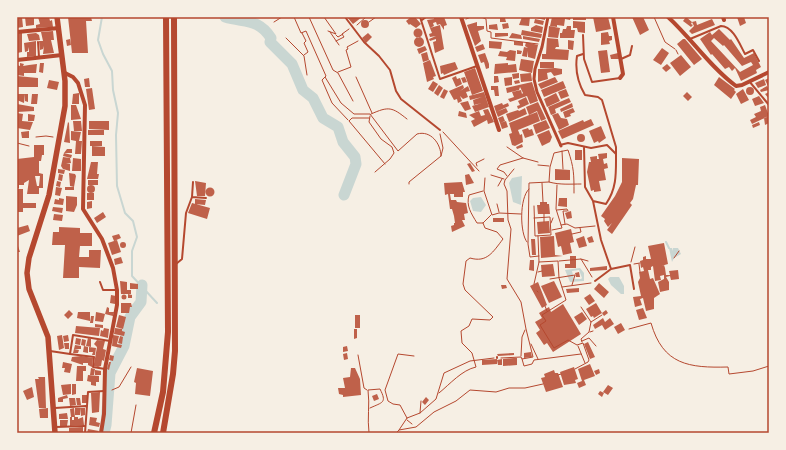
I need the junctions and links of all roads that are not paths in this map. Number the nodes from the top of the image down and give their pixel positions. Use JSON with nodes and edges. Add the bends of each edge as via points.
{"nodes":[{"id":1,"x":57,"y":17,"type":"edge"},
{"id":2,"x":166,"y":17,"type":"edge"},
{"id":3,"x":174,"y":17,"type":"edge"},
{"id":4,"x":345,"y":17,"type":"edge"},
{"id":5,"x":420,"y":17,"type":"edge"},
{"id":6,"x":426,"y":17,"type":"edge"},
{"id":7,"x":461,"y":17,"type":"edge"},
{"id":8,"x":548,"y":17,"type":"edge"},
{"id":9,"x":613,"y":17,"type":"edge"},
{"id":10,"x":668,"y":17,"type":"edge"},
{"id":11,"x":422,"y":20,"type":"junction"},
{"id":12,"x":58,"y":28,"type":"junction"},
{"id":13,"x":17,"y":32,"type":"edge"},
{"id":14,"x":583,"y":36,"type":"dead end"},
{"id":15,"x":690,"y":39,"type":"junction"},
{"id":16,"x":38,"y":42,"type":"dead end"},
{"id":17,"x":632,"y":46,"type":"dead end"},
{"id":18,"x":583,"y":54,"type":"junction"},
{"id":19,"x":62,"y":55,"type":"junction"},
{"id":20,"x":39,"y":58,"type":"junction"},
{"id":21,"x":621,"y":59,"type":"junction"},
{"id":22,"x":17,"y":60,"type":"edge"},
{"id":23,"x":759,"y":61,"type":"dead end"},
{"id":24,"x":477,"y":66,"type":"junction"},
{"id":25,"x":769,"y":72,"type":"edge"},
{"id":26,"x":65,"y":73,"type":"junction"},
{"id":27,"x":620,"y":78,"type":"joint"},
{"id":28,"x":749,"y":82,"type":"junction"},
{"id":29,"x":769,"y":104,"type":"edge"},
{"id":30,"x":440,"y":130,"type":"road end"},
{"id":31,"x":499,"y":130,"type":"dead end"},
{"id":32,"x":560,"y":146,"type":"joint"},
{"id":33,"x":584,"y":147,"type":"junction"},
{"id":34,"x":616,"y":154,"type":"junction"},
{"id":35,"x":193,"y":182,"type":"dead end"},
{"id":36,"x":192,"y":197,"type":"junction"},
{"id":37,"x":206,"y":198,"type":"dead end"},
{"id":38,"x":593,"y":201,"type":"junction"},
{"id":39,"x":175,"y":264,"type":"junction"},
{"id":40,"x":611,"y":269,"type":"junction"},
{"id":41,"x":595,"y":281,"type":"road end"},
{"id":42,"x":100,"y":282,"type":"dead end"},
{"id":43,"x":634,"y":289,"type":"dead end"},
{"id":44,"x":118,"y":290,"type":"junction"},
{"id":45,"x":110,"y":341,"type":"junction"},
{"id":46,"x":50,"y":351,"type":"junction"},
{"id":47,"x":70,"y":354,"type":"junction"},
{"id":48,"x":105,"y":369,"type":"junction"},
{"id":49,"x":104,"y":391,"type":"junction"},
{"id":50,"x":87,"y":406,"type":"junction"},
{"id":51,"x":54,"y":408,"type":"junction"},
{"id":52,"x":84,"y":426,"type":"junction"},
{"id":53,"x":55,"y":430,"type":"edge"},
{"id":54,"x":85,"y":433,"type":"edge"},
{"id":55,"x":100,"y":433,"type":"edge"},
{"id":56,"x":154,"y":433,"type":"edge"},
{"id":57,"x":163,"y":433,"type":"edge"}],
"edges":[{"from":1,"to":12,"type":"main road"},
{"from":2,"to":56,"type":"highway","via":[[168,332],[163,392]]},
{"from":3,"to":39,"type":"highway"},
{"from":4,"to":30,"type":"lane","via":[[361,39],[390,70],[401,98]]},
{"from":5,"to":11,"type":"lane"},
{"from":6,"to":11,"type":"lane"},
{"from":7,"to":24,"type":"street"},
{"from":8,"to":32,"type":"street","via":[[535,69],[535,83]]},
{"from":9,"to":21,"type":"street"},
{"from":10,"to":15,"type":"street"},
{"from":11,"to":24,"type":"lane","via":[[440,79]]},
{"from":12,"to":13,"type":"street"},
{"from":12,"to":19,"type":"main road"},
{"from":14,"to":18,"type":"lane"},
{"from":15,"to":23,"type":"lane","via":[[726,26],[745,54],[753,50]]},
{"from":15,"to":28,"type":"street","via":[[720,74],[736,86]]},
{"from":16,"to":20,"type":"lane"},
{"from":17,"to":21,"type":"lane","via":[[630,55]]},
{"from":18,"to":27,"type":"lane","via":[[592,82]]},
{"from":18,"to":34,"type":"lane","via":[[576,56],[579,82],[585,94],[602,100]]},
{"from":19,"to":20,"type":"street"},
{"from":19,"to":26,"type":"main road"},
{"from":20,"to":22,"type":"street"},
{"from":21,"to":27,"type":"street","via":[[623,74]]},
{"from":24,"to":31,"type":"street"},
{"from":25,"to":28,"type":"street"},
{"from":26,"to":44,"type":"street","via":[[78,83],[85,105],[83,209],[102,239]]},
{"from":26,"to":46,"type":"main road","via":[[65,106],[54,172],[46,209],[29,258],[27,274],[29,289],[46,327]]},
{"from":28,"to":29,"type":"lane"},
{"from":32,"to":33,"type":"lane","via":[[568,143]]},
{"from":33,"to":34,"type":"lane","via":[[607,145]]},
{"from":33,"to":38,"type":"lane","via":[[585,184]]},
{"from":34,"to":38,"type":"lane","via":[[616,182],[613,195],[606,204]]},
{"from":35,"to":36,"type":"lane"},
{"from":36,"to":37,"type":"lane"},
{"from":36,"to":39,"type":"lane","via":[[186,213],[182,259]]},
{"from":38,"to":40,"type":"lane","via":[[603,248]]},
{"from":39,"to":57,"type":"highway","via":[[175,351]]},
{"from":40,"to":41,"type":"lane"},
{"from":40,"to":43,"type":"lane","via":[[630,265]]},
{"from":42,"to":44,"type":"lane","via":[[103,290]]},
{"from":44,"to":45,"type":"street"},
{"from":45,"to":47,"type":"lane","via":[[73,335]]},
{"from":45,"to":48,"type":"street"},
{"from":46,"to":47,"type":"lane"},
{"from":46,"to":51,"type":"main road"},
{"from":47,"to":48,"type":"lane","via":[[94,357],[93,367]]},
{"from":48,"to":49,"type":"street"},
{"from":49,"to":50,"type":"lane","via":[[88,392]]},
{"from":49,"to":55,"type":"street","via":[[104,414]]},
{"from":50,"to":51,"type":"lane"},
{"from":50,"to":52,"type":"lane"},
{"from":51,"to":53,"type":"main road"},
{"from":52,"to":53,"type":"lane"},
{"from":52,"to":54,"type":"lane"}]}
